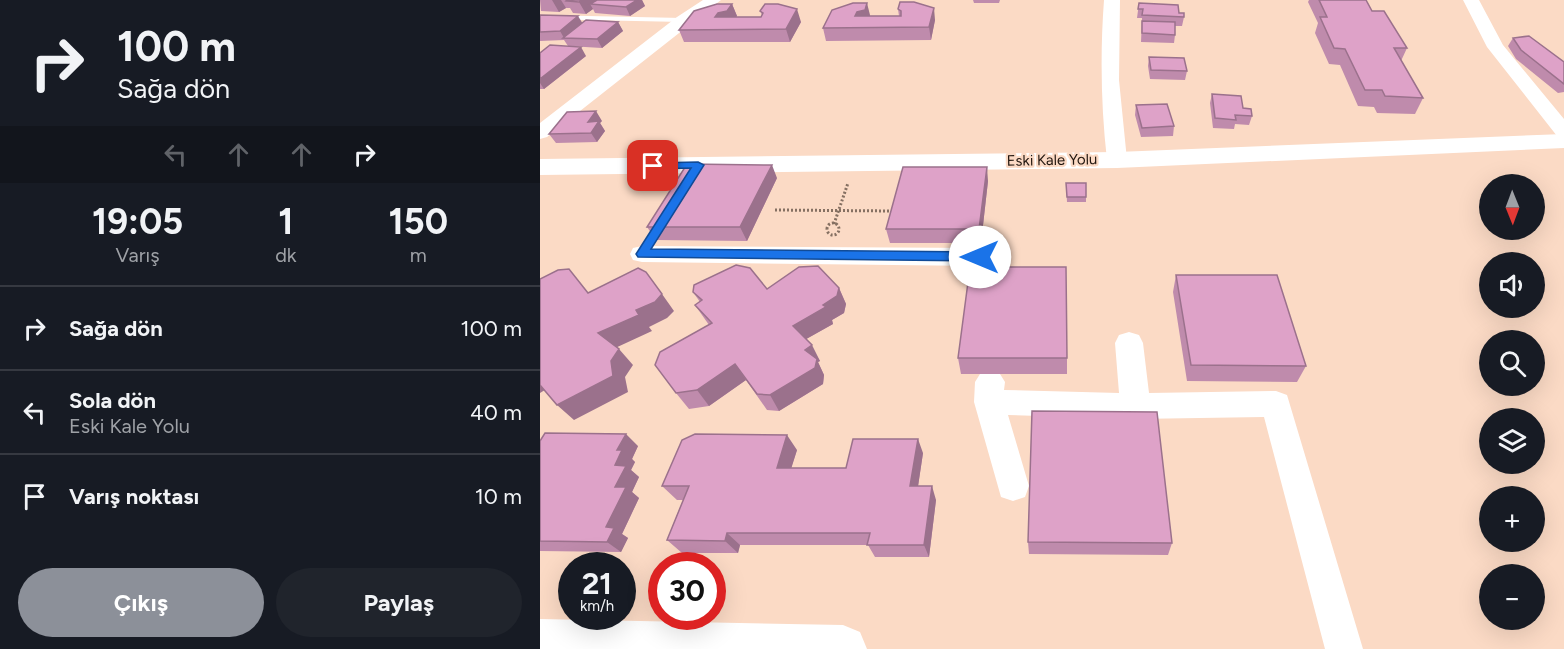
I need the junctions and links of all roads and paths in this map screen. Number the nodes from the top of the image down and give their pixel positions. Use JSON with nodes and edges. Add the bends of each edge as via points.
{"nodes":[{"id":1,"x":713,"y":0,"type":"edge"},
{"id":2,"x":1112,"y":0,"type":"edge"},
{"id":3,"x":1471,"y":0,"type":"edge"},
{"id":4,"x":540,"y":17,"type":"edge"},
{"id":5,"x":683,"y":20,"type":"junction"},
{"id":6,"x":1564,"y":132,"type":"edge"},
{"id":7,"x":540,"y":133,"type":"edge"},
{"id":8,"x":1564,"y":141,"type":"edge"},
{"id":9,"x":1117,"y":160,"type":"junction"},
{"id":10,"x":854,"y":163,"type":"junction"},
{"id":11,"x":540,"y":167,"type":"edge"},
{"id":12,"x":775,"y":210,"type":"dead end"},
{"id":13,"x":839,"y":210,"type":"junction"},
{"id":14,"x":892,"y":211,"type":"edge"},
{"id":15,"x":834,"y":224,"type":"dead end"},
{"id":16,"x":654,"y":234,"type":"edge"},
{"id":17,"x":980,"y":257,"type":"dead end"},
{"id":18,"x":1129,"y":343,"type":"dead end"},
{"id":19,"x":1135,"y":406,"type":"junction"},
{"id":20,"x":1013,"y":486,"type":"dead end"},
{"id":21,"x":540,"y":643,"type":"edge"},
{"id":22,"x":843,"y":649,"type":"edge"},
{"id":23,"x":1344,"y":649,"type":"edge"}],
"edges":[{"from":1,"to":5,"type":"street"},
{"from":2,"to":9,"type":"street","via":[[1110,101]]},
{"from":3,"to":6,"type":"street","via":[[1495,47]]},
{"from":4,"to":5,"type":"lane"},
{"from":5,"to":7,"type":"street"},
{"from":8,"to":9,"type":"street","name":"Eski Kale Yolu"},
{"from":9,"to":10,"type":"street","name":"Eski Kale Yolu"},
{"from":10,"to":11,"type":"street","name":"Eski Kale Yolu","via":[[692,175]]},
{"from":10,"to":13,"type":"path"},
{"from":12,"to":13,"type":"path"},
{"from":13,"to":14,"type":"path"},
{"from":13,"to":15,"type":"path"},
{"from":16,"to":17,"type":"street","via":[[642,254]]},
{"from":18,"to":19,"type":"street"},
{"from":19,"to":20,"type":"street","via":[[989,392]]},
{"from":19,"to":23,"type":"street","via":[[1276,404]]},
{"from":21,"to":22,"type":"street"}]}
